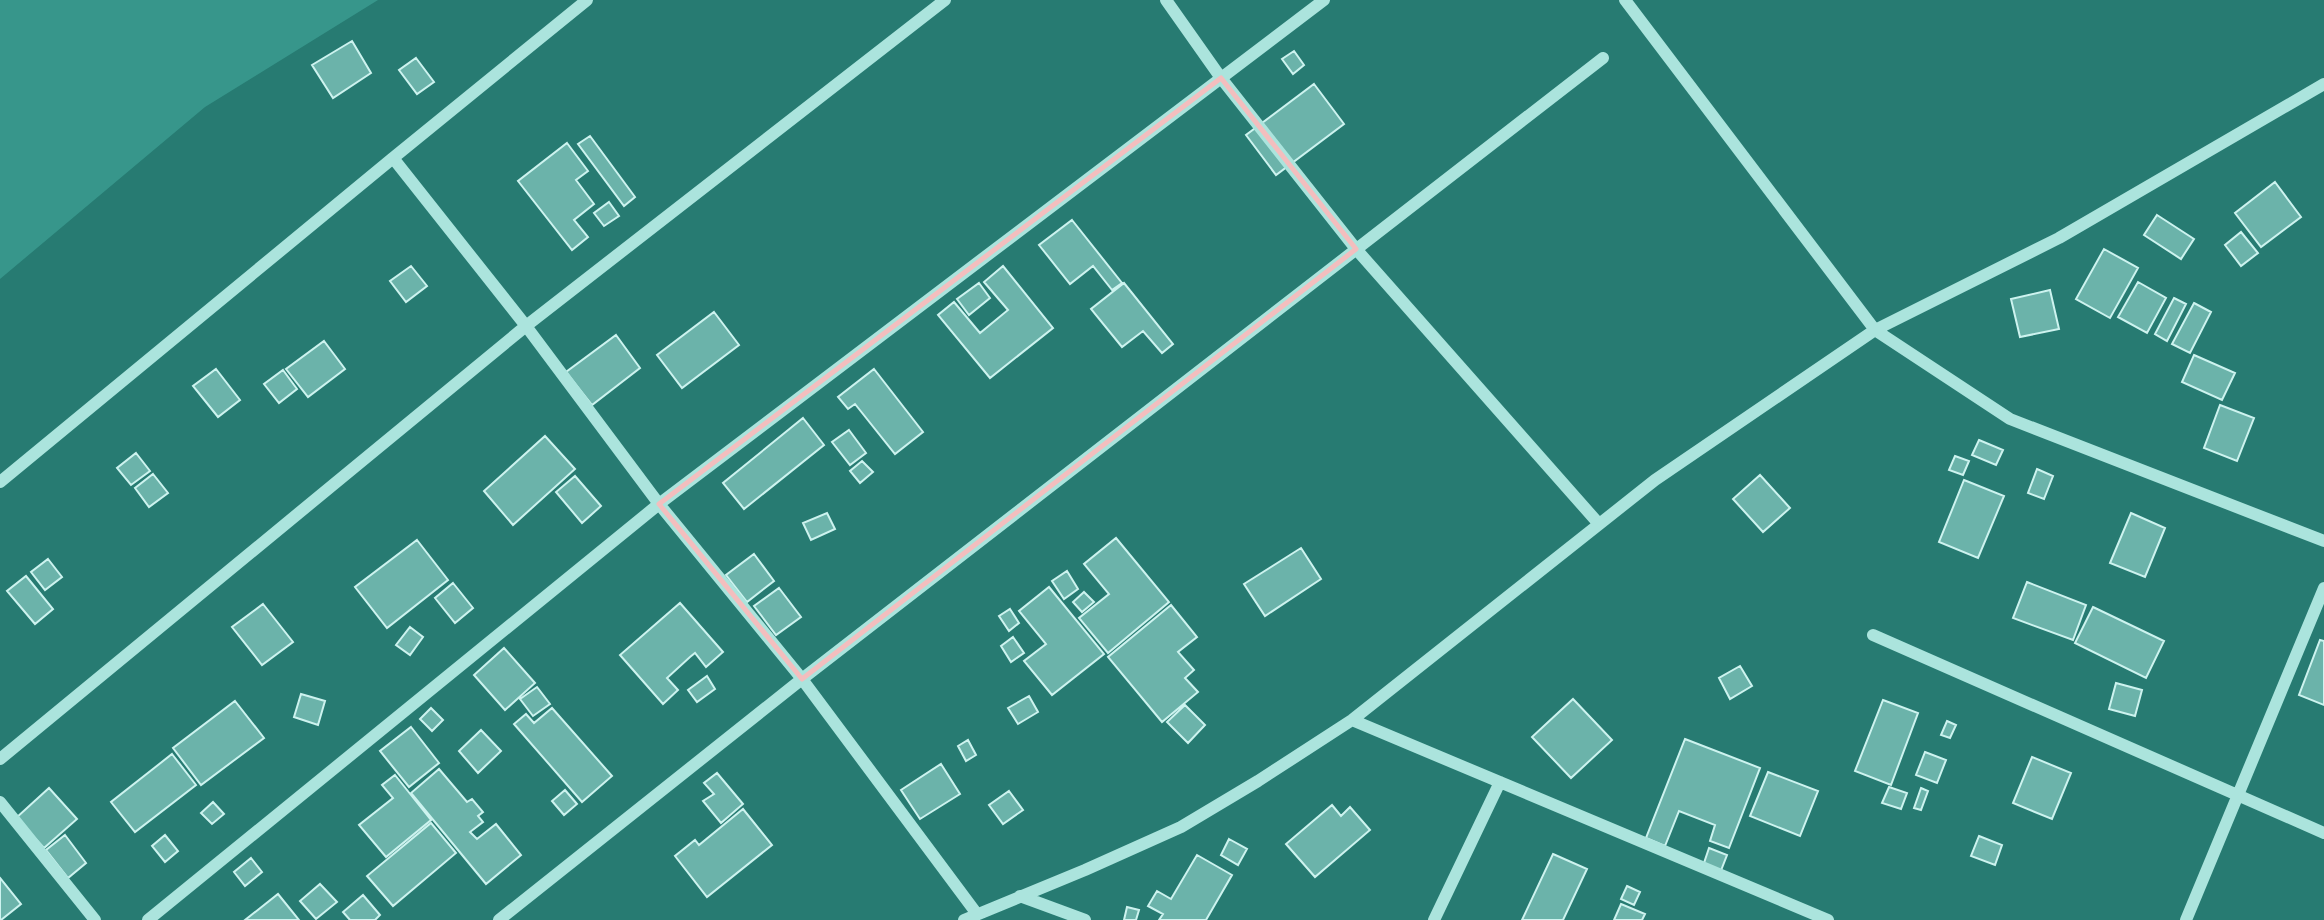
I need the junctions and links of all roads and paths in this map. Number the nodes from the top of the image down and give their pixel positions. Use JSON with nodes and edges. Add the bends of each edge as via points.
{"nodes":[{"id":1,"x":587,"y":0,"type":"edge"},
{"id":2,"x":944,"y":0,"type":"edge"},
{"id":3,"x":1166,"y":0,"type":"edge"},
{"id":4,"x":1324,"y":0,"type":"edge"},
{"id":5,"x":1625,"y":0,"type":"edge"},
{"id":6,"x":1603,"y":58,"type":"dead end"},
{"id":7,"x":1221,"y":78,"type":"junction"},
{"id":8,"x":2324,"y":84,"type":"edge"},
{"id":9,"x":393,"y":158,"type":"junction"},
{"id":10,"x":1356,"y":249,"type":"junction"},
{"id":11,"x":526,"y":326,"type":"junction"},
{"id":12,"x":1875,"y":330,"type":"junction"},
{"id":13,"x":0,"y":482,"type":"edge"},
{"id":14,"x":659,"y":504,"type":"junction"},
{"id":15,"x":1599,"y":524,"type":"junction"},
{"id":16,"x":2324,"y":541,"type":"edge"},
{"id":17,"x":2324,"y":588,"type":"edge"},
{"id":18,"x":1873,"y":635,"type":"dead end"},
{"id":19,"x":802,"y":679,"type":"junction"},
{"id":20,"x":1352,"y":720,"type":"junction"},
{"id":21,"x":0,"y":759,"type":"edge"},
{"id":22,"x":1500,"y":782,"type":"junction"},
{"id":23,"x":2237,"y":797,"type":"junction"},
{"id":24,"x":0,"y":802,"type":"edge"},
{"id":25,"x":2324,"y":834,"type":"edge"},
{"id":26,"x":1020,"y":896,"type":"junction"},
{"id":27,"x":977,"y":914,"type":"junction"},
{"id":28,"x":95,"y":920,"type":"edge"},
{"id":29,"x":148,"y":920,"type":"edge"},
{"id":30,"x":499,"y":920,"type":"edge"},
{"id":31,"x":964,"y":920,"type":"edge"},
{"id":32,"x":1084,"y":920,"type":"edge"},
{"id":33,"x":1434,"y":920,"type":"edge"},
{"id":34,"x":1828,"y":920,"type":"edge"},
{"id":35,"x":2186,"y":920,"type":"edge"}],
"edges":[{"from":1,"to":9,"type":"street"},
{"from":2,"to":11,"type":"street"},
{"from":3,"to":7,"type":"street"},
{"from":4,"to":7,"type":"street"},
{"from":5,"to":12,"type":"street"},
{"from":6,"to":10,"type":"street"},
{"from":7,"to":10,"type":"street"},
{"from":7,"to":14,"type":"street"},
{"from":8,"to":12,"type":"street","via":[[2059,238]]},
{"from":9,"to":11,"type":"street"},
{"from":9,"to":13,"type":"street"},
{"from":10,"to":15,"type":"street"},
{"from":10,"to":19,"type":"street"},
{"from":11,"to":14,"type":"street"},
{"from":11,"to":21,"type":"street"},
{"from":12,"to":15,"type":"street","via":[[1655,480]]},
{"from":12,"to":16,"type":"street","via":[[2010,419]]},
{"from":14,"to":19,"type":"street"},
{"from":14,"to":29,"type":"street"},
{"from":15,"to":20,"type":"street"},
{"from":17,"to":23,"type":"street"},
{"from":18,"to":23,"type":"street"},
{"from":19,"to":27,"type":"street"},
{"from":19,"to":30,"type":"street"},
{"from":20,"to":22,"type":"street"},
{"from":20,"to":26,"type":"street","via":[[1181,827]]},
{"from":22,"to":33,"type":"street"},
{"from":22,"to":34,"type":"street"},
{"from":23,"to":25,"type":"street"},
{"from":23,"to":35,"type":"street"},
{"from":24,"to":28,"type":"street"},
{"from":26,"to":27,"type":"street"},
{"from":26,"to":32,"type":"street"},
{"from":27,"to":31,"type":"street"}]}
